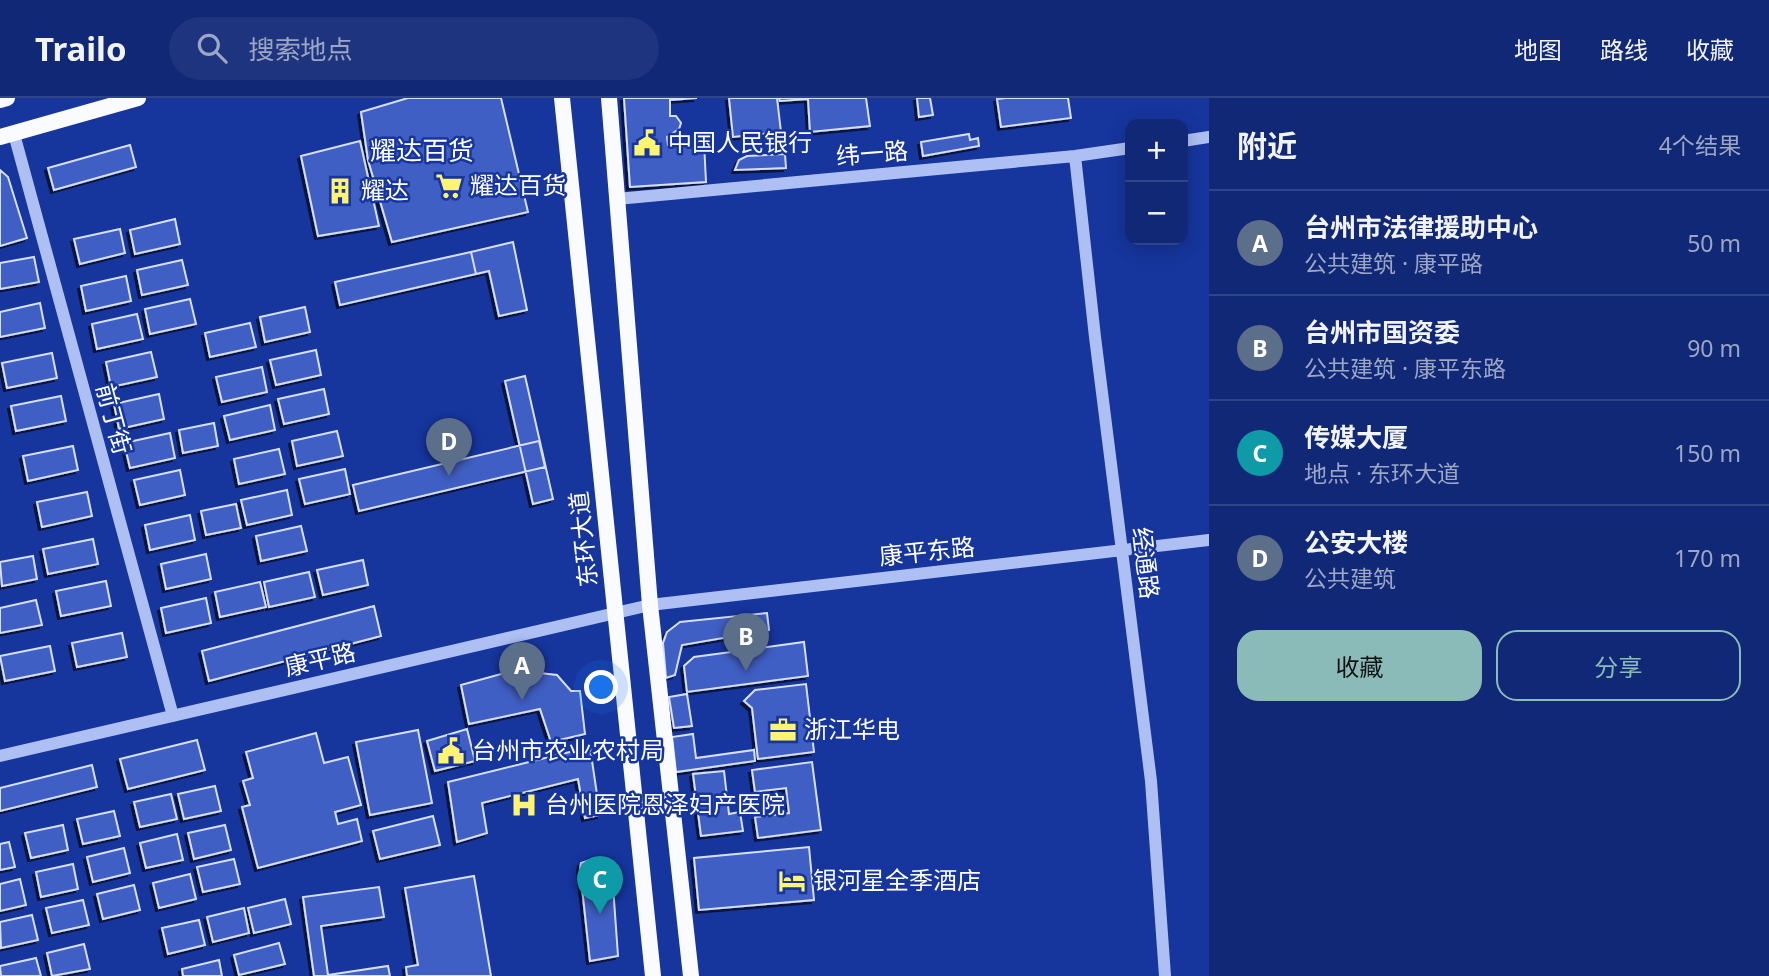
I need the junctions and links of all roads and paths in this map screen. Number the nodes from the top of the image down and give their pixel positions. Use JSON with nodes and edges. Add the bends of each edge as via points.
{"nodes":[{"id":1,"x":7,"y":98,"type":"edge"},
{"id":2,"x":138,"y":98,"type":"edge"},
{"id":3,"x":562,"y":98,"type":"edge"},
{"id":4,"x":609,"y":99,"type":"edge"},
{"id":5,"x":0,"y":100,"type":"edge"},
{"id":6,"x":7,"y":135,"type":"edge"},
{"id":7,"x":1209,"y":137,"type":"edge"},
{"id":8,"x":1188,"y":140,"type":"edge"},
{"id":9,"x":1125,"y":149,"type":"edge"},
{"id":10,"x":1075,"y":156,"type":"junction"},
{"id":11,"x":617,"y":199,"type":"junction"},
{"id":12,"x":1209,"y":540,"type":"edge"},
{"id":13,"x":1122,"y":551,"type":"junction"},
{"id":14,"x":650,"y":604,"type":"junction"},
{"id":15,"x":615,"y":612,"type":"junction"},
{"id":16,"x":173,"y":716,"type":"junction"},
{"id":17,"x":0,"y":756,"type":"edge"},
{"id":18,"x":653,"y":976,"type":"edge"},
{"id":19,"x":691,"y":976,"type":"edge"},
{"id":20,"x":1166,"y":976,"type":"edge"}],
"edges":[{"from":1,"to":5,"type":"main road"},
{"from":2,"to":6,"type":"main road"},
{"from":3,"to":15,"type":"main road","name":"东环大道"},
{"from":4,"to":11,"type":"main road"},
{"from":6,"to":16,"type":"street","name":"前丁街"},
{"from":7,"to":8,"type":"street"},
{"from":9,"to":10,"type":"street","name":"纬一路"},
{"from":10,"to":11,"type":"street","name":"纬一路"},
{"from":10,"to":13,"type":"street","name":"经通路"},
{"from":11,"to":14,"type":"main road"},
{"from":12,"to":13,"type":"street","name":"康平东路"},
{"from":13,"to":14,"type":"street","name":"康平东路"},
{"from":13,"to":20,"type":"street","name":"经通路","via":[[1151,781]]},
{"from":14,"to":15,"type":"street","name":"康平路"},
{"from":14,"to":19,"type":"main road"},
{"from":15,"to":16,"type":"street","name":"康平路"},
{"from":15,"to":18,"type":"main road","name":"东环大道"},
{"from":16,"to":17,"type":"street","name":"康平路"}]}
